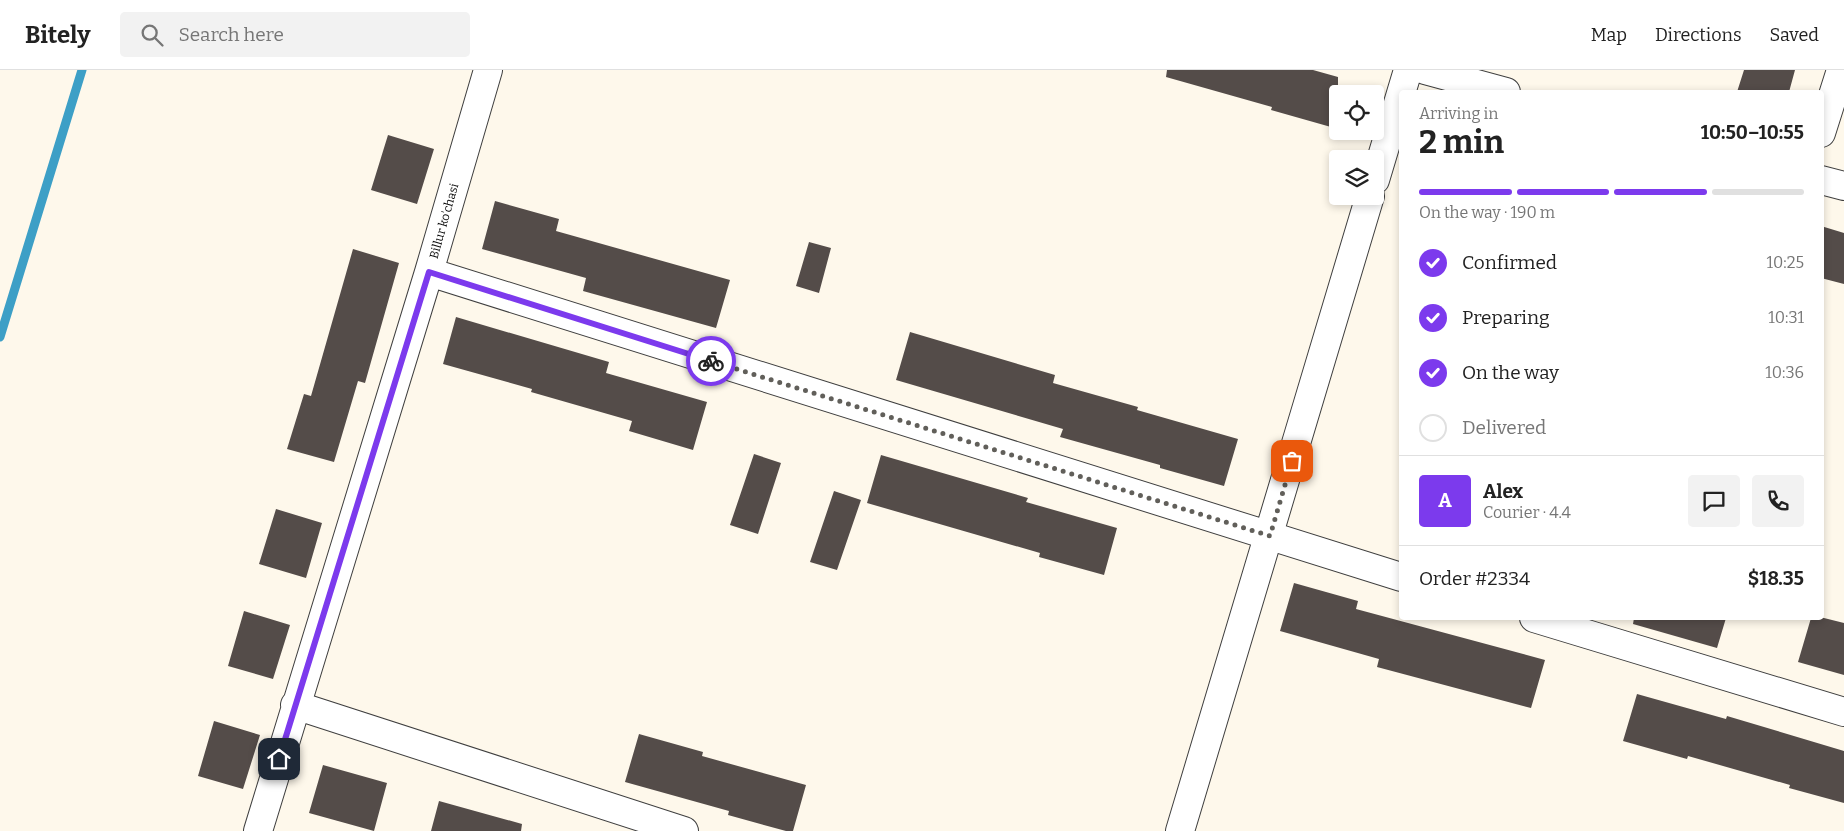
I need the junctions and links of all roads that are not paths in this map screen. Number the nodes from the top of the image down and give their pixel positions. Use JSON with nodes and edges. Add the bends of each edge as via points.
{"nodes":[{"id":1,"x":488,"y":70,"type":"edge"},
{"id":2,"x":1408,"y":70,"type":"edge"},
{"id":3,"x":1425,"y":70,"type":"edge"},
{"id":4,"x":1841,"y":70,"type":"edge"},
{"id":5,"x":1402,"y":90,"type":"edge"},
{"id":6,"x":1499,"y":90,"type":"edge"},
{"id":7,"x":1399,"y":100,"type":"edge"},
{"id":8,"x":1824,"y":124,"type":"edge"},
{"id":9,"x":1384,"y":150,"type":"edge"},
{"id":10,"x":1824,"y":181,"type":"edge"},
{"id":11,"x":1844,"y":186,"type":"edge"},
{"id":12,"x":1367,"y":205,"type":"edge"},
{"id":13,"x":429,"y":272,"type":"junction"},
{"id":14,"x":1270,"y":536,"type":"junction"},
{"id":15,"x":1399,"y":576,"type":"edge"},
{"id":16,"x":1541,"y":620,"type":"edge"},
{"id":17,"x":295,"y":705,"type":"junction"},
{"id":18,"x":1844,"y":712,"type":"edge"},
{"id":19,"x":258,"y":831,"type":"edge"},
{"id":20,"x":684,"y":831,"type":"edge"},
{"id":21,"x":1180,"y":831,"type":"edge"}],
"edges":[{"from":1,"to":13,"type":"street","name":"Billur ko'chasi"},
{"from":2,"to":5,"type":"street"},
{"from":3,"to":6,"type":"street"},
{"from":4,"to":8,"type":"street"},
{"from":7,"to":9,"type":"street"},
{"from":10,"to":11,"type":"street"},
{"from":12,"to":14,"type":"street"},
{"from":13,"to":14,"type":"street"},
{"from":13,"to":17,"type":"street","name":"Billur ko'chasi"},
{"from":14,"to":15,"type":"street"},
{"from":14,"to":21,"type":"street"},
{"from":16,"to":18,"type":"street"},
{"from":17,"to":19,"type":"street","name":"Billur ko'chasi"},
{"from":17,"to":20,"type":"street"}]}
